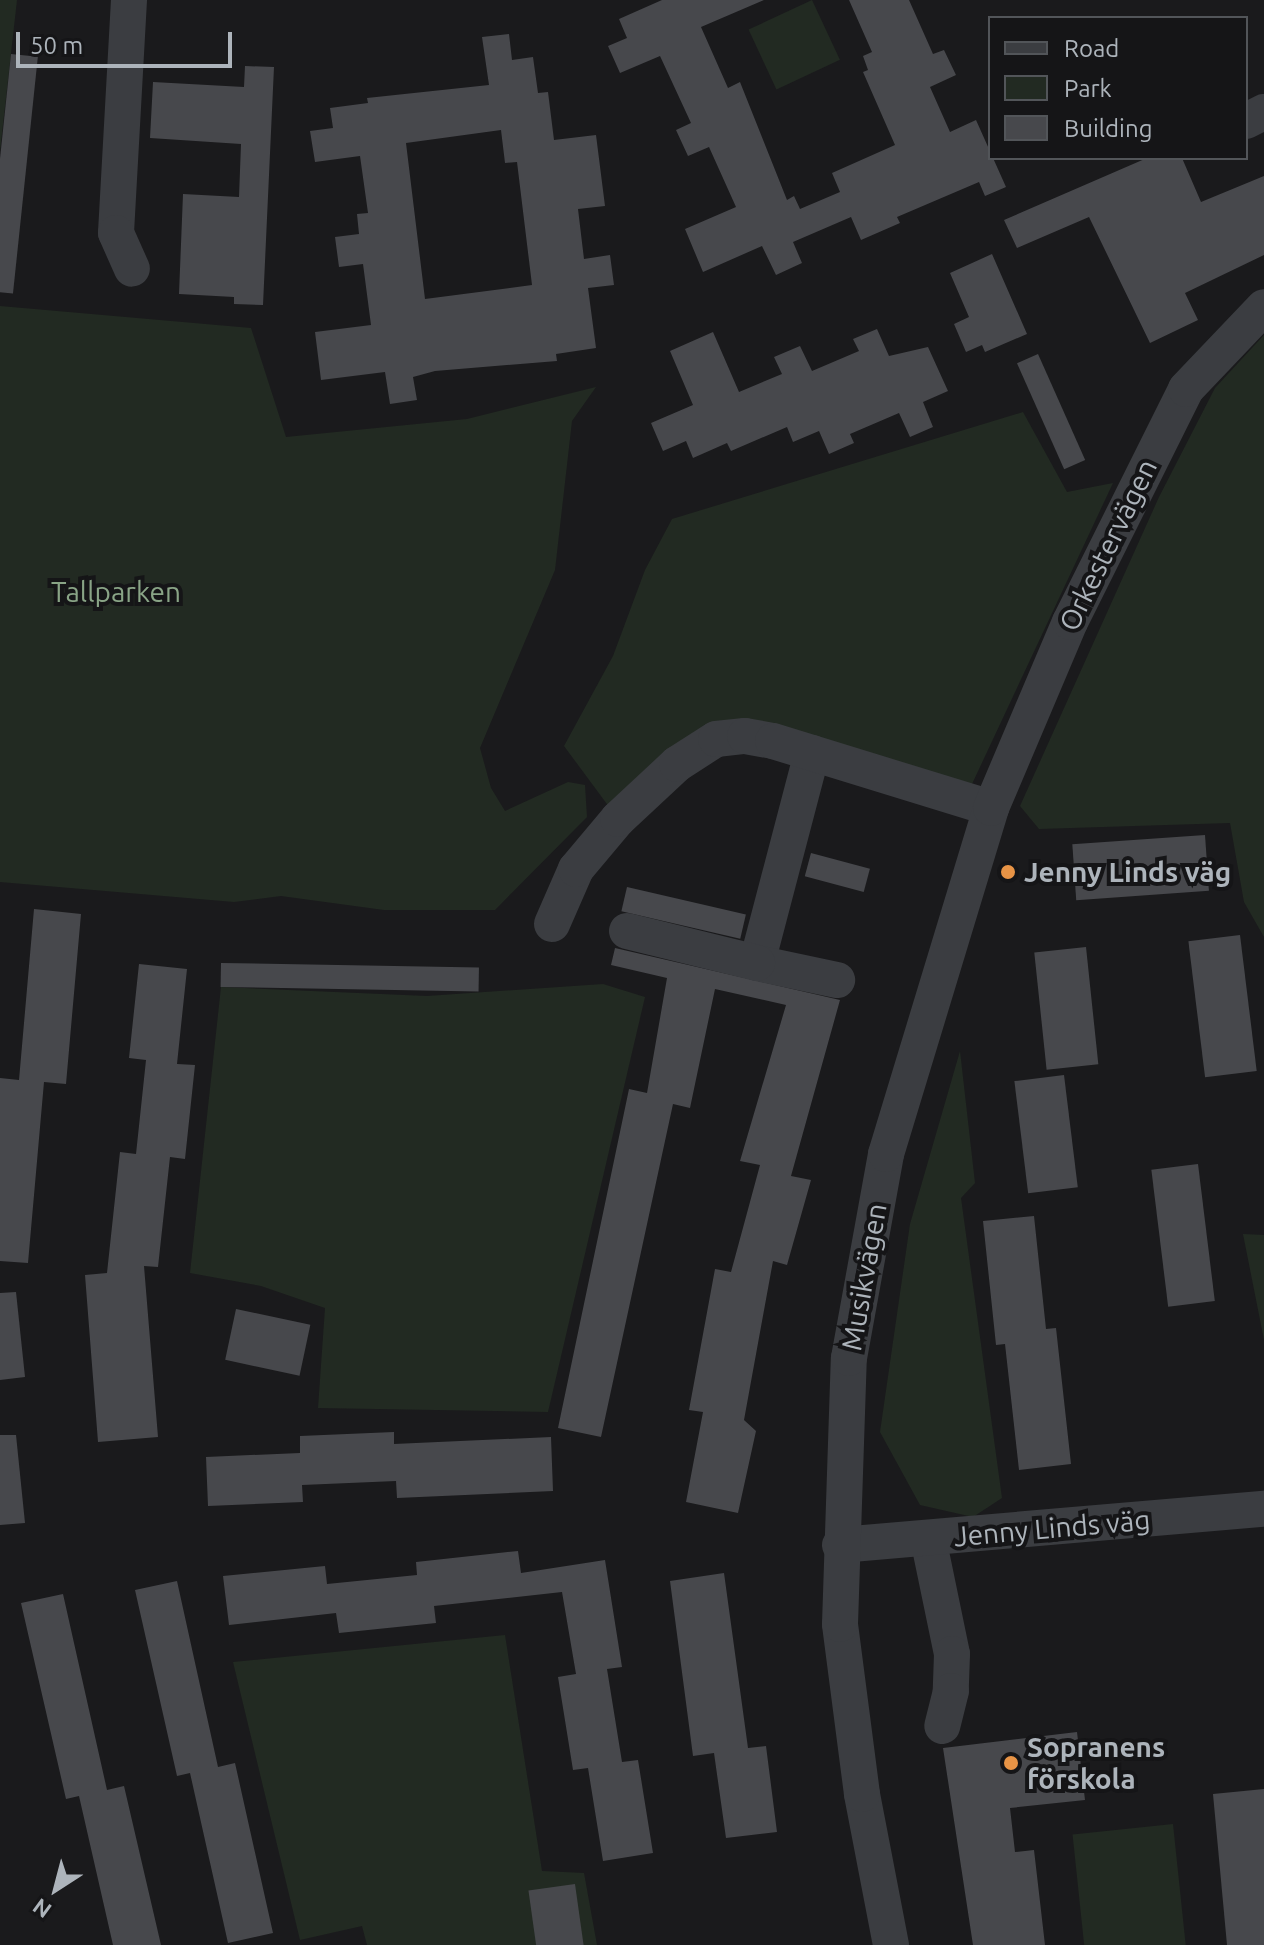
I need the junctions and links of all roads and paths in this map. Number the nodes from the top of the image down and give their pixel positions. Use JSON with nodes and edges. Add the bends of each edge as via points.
{"nodes":[{"id":1,"x":129,"y":0,"type":"edge"},
{"id":2,"x":132,"y":269,"type":"dead end"},
{"id":3,"x":1264,"y":307,"type":"edge"},
{"id":4,"x":812,"y":753,"type":"junction"},
{"id":5,"x":991,"y":808,"type":"junction"},
{"id":6,"x":552,"y":924,"type":"dead end"},
{"id":7,"x":627,"y":931,"type":"dead end"},
{"id":8,"x":757,"y":963,"type":"junction"},
{"id":9,"x":837,"y":980,"type":"dead end"},
{"id":10,"x":1264,"y":1509,"type":"edge"},
{"id":11,"x":928,"y":1538,"type":"junction"},
{"id":12,"x":840,"y":1545,"type":"junction"},
{"id":13,"x":942,"y":1726,"type":"dead end"},
{"id":14,"x":891,"y":1945,"type":"edge"}],
"edges":[{"from":1,"to":2,"type":"street","via":[[116,233]]},
{"from":3,"to":5,"type":"street","name":"Orkestervägen","via":[[1186,389],[1070,622]]},
{"from":4,"to":5,"type":"street"},
{"from":4,"to":6,"type":"street","via":[[745,736],[701,746],[618,819],[576,869]]},
{"from":4,"to":8,"type":"street"},
{"from":5,"to":12,"type":"street","name":"Musikvägen","via":[[886,1154],[849,1358]]},
{"from":7,"to":8,"type":"street"},
{"from":8,"to":9,"type":"street"},
{"from":10,"to":11,"type":"street","name":"Jenny Linds väg"},
{"from":11,"to":12,"type":"street","name":"Jenny Linds väg"},
{"from":11,"to":13,"type":"street","via":[[951,1691]]},
{"from":12,"to":14,"type":"street","name":"Musikvägen","via":[[840,1624]]}]}
